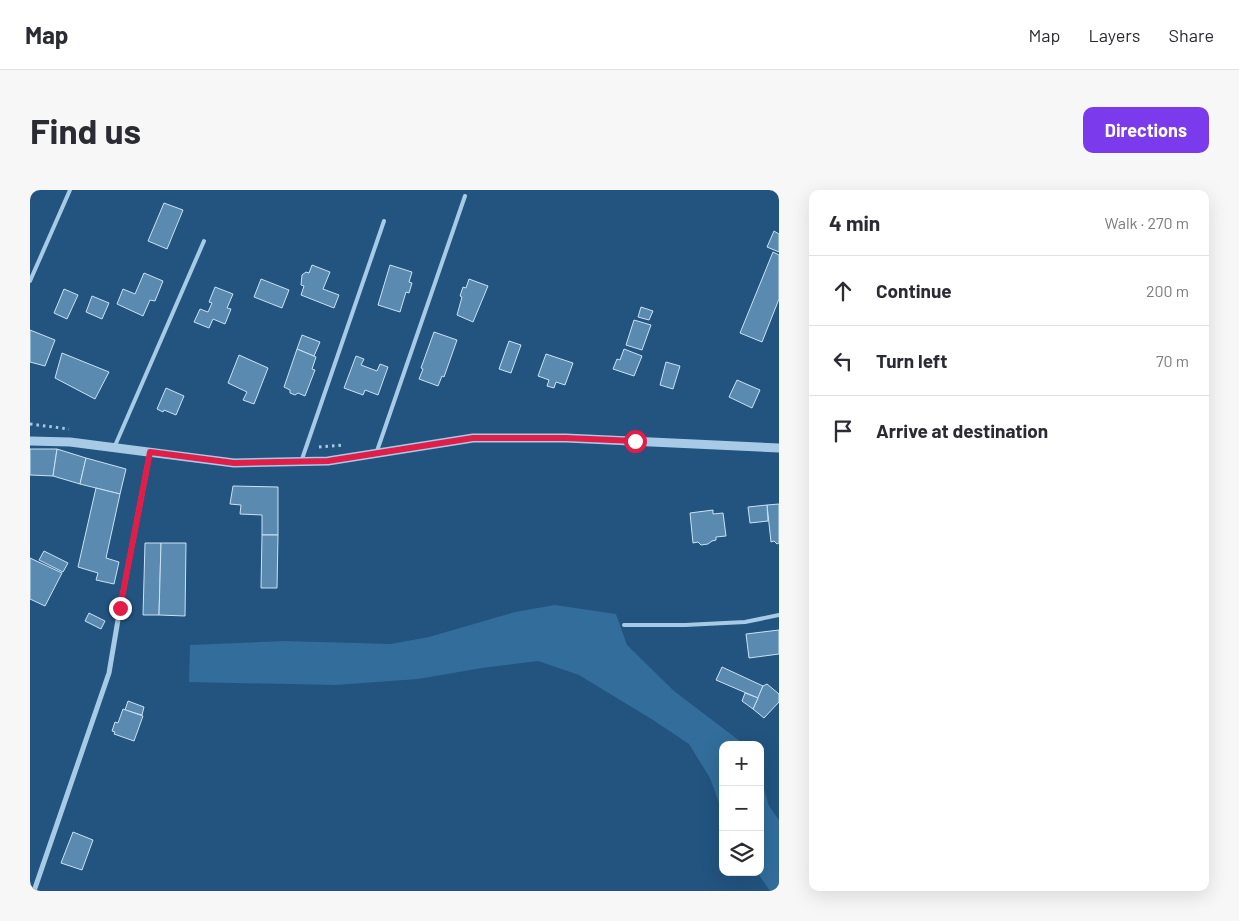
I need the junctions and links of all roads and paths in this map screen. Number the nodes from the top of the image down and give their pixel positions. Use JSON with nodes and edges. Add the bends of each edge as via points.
{"nodes":[{"id":1,"x":70,"y":190,"type":"edge"},
{"id":2,"x":465,"y":196,"type":"dead end"},
{"id":3,"x":384,"y":221,"type":"dead end"},
{"id":4,"x":204,"y":241,"type":"dead end"},
{"id":5,"x":30,"y":282,"type":"edge"},
{"id":6,"x":30,"y":441,"type":"edge"},
{"id":7,"x":114,"y":448,"type":"junction"},
{"id":8,"x":779,"y":448,"type":"edge"},
{"id":9,"x":150,"y":452,"type":"junction"},
{"id":10,"x":376,"y":454,"type":"junction"},
{"id":11,"x":301,"y":462,"type":"junction"},
{"id":12,"x":779,"y":615,"type":"edge"},
{"id":13,"x":624,"y":625,"type":"dead end"},
{"id":14,"x":34,"y":891,"type":"edge"}],
"edges":[{"from":1,"to":5,"type":"lane"},
{"from":2,"to":10,"type":"lane"},
{"from":3,"to":11,"type":"lane"},
{"from":4,"to":7,"type":"lane"},
{"from":6,"to":7,"type":"street"},
{"from":7,"to":9,"type":"street"},
{"from":8,"to":10,"type":"street","via":[[566,438],[473,438]]},
{"from":9,"to":11,"type":"street","via":[[234,463]]},
{"from":9,"to":14,"type":"street","via":[[109,673]]},
{"from":10,"to":11,"type":"street"},
{"from":12,"to":13,"type":"lane","via":[[745,622],[685,626]]}]}
